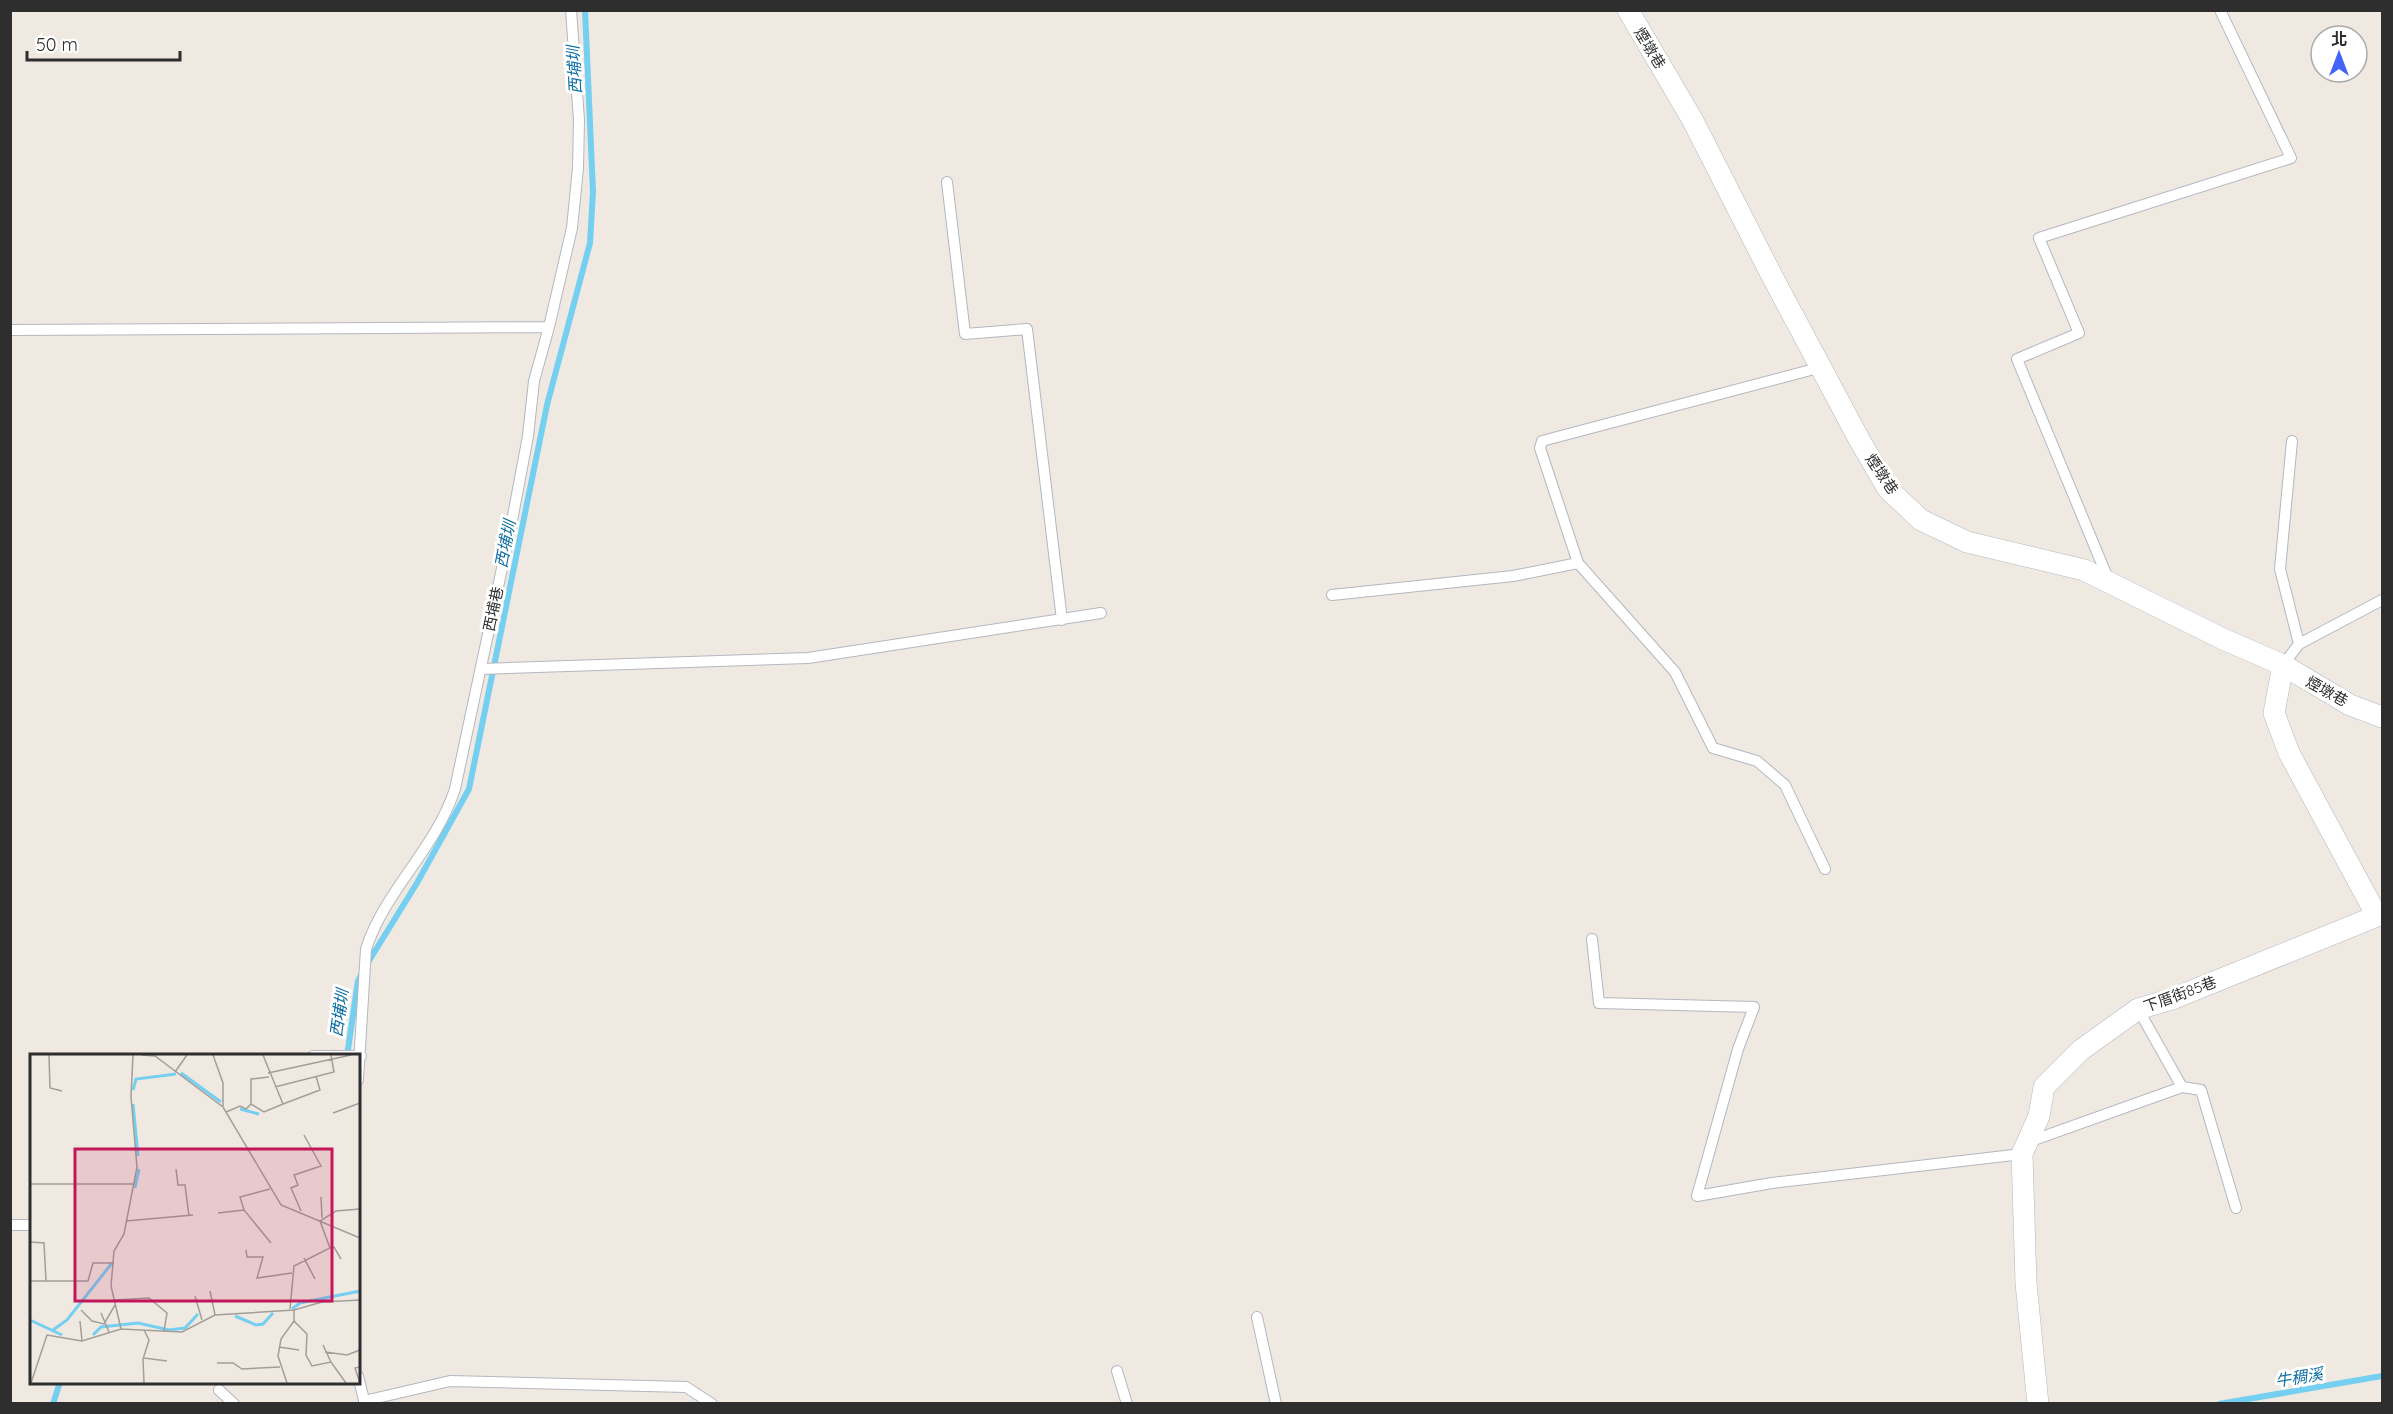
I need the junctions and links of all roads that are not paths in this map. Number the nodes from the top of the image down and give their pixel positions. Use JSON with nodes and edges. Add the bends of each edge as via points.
{"nodes":[{"id":1,"x":571,"y":10,"type":"edge"},
{"id":2,"x":1628,"y":10,"type":"edge"},
{"id":3,"x":2220,"y":10,"type":"edge"},
{"id":4,"x":946,"y":182,"type":"dead end"},
{"id":5,"x":549,"y":327,"type":"junction"},
{"id":6,"x":10,"y":330,"type":"edge"},
{"id":7,"x":1822,"y":367,"type":"junction"},
{"id":8,"x":2292,"y":441,"type":"dead end"},
{"id":9,"x":1578,"y":563,"type":"junction"},
{"id":10,"x":2109,"y":581,"type":"junction"},
{"id":11,"x":1332,"y":595,"type":"dead end"},
{"id":12,"x":2382,"y":600,"type":"edge"},
{"id":13,"x":1101,"y":613,"type":"dead end"},
{"id":14,"x":1062,"y":620,"type":"junction"},
{"id":15,"x":2299,"y":644,"type":"junction"},
{"id":16,"x":2283,"y":665,"type":"junction"},
{"id":17,"x":480,"y":669,"type":"junction"},
{"id":18,"x":2382,"y":717,"type":"edge"},
{"id":19,"x":1825,"y":869,"type":"dead end"},
{"id":20,"x":2380,"y":915,"type":"edge"},
{"id":21,"x":1592,"y":939,"type":"dead end"},
{"id":22,"x":2138,"y":1009,"type":"junction"},
{"id":23,"x":361,"y":1056,"type":"joint"},
{"id":24,"x":360,"y":1064,"type":"edge"},
{"id":25,"x":2182,"y":1087,"type":"junction"},
{"id":26,"x":2025,"y":1148,"type":"junction"},
{"id":27,"x":2236,"y":1208,"type":"dead end"},
{"id":28,"x":10,"y":1225,"type":"edge"},
{"id":29,"x":30,"y":1225,"type":"edge"},
{"id":30,"x":1257,"y":1317,"type":"dead end"},
{"id":31,"x":1117,"y":1371,"type":"dead end"},
{"id":32,"x":360,"y":1384,"type":"edge"},
{"id":33,"x":219,"y":1390,"type":"dead end"},
{"id":34,"x":364,"y":1402,"type":"edge"},
{"id":35,"x":234,"y":1404,"type":"edge"},
{"id":36,"x":712,"y":1404,"type":"edge"},
{"id":37,"x":1127,"y":1404,"type":"edge"},
{"id":38,"x":1276,"y":1404,"type":"edge"},
{"id":39,"x":2038,"y":1404,"type":"edge"}],
"edges":[{"from":1,"to":5,"type":"lane","name":"西埔巷","via":[[579,120],[578,168],[572,228]]},
{"from":2,"to":7,"type":"street","name":"煙墩巷","via":[[1692,119]]},
{"from":3,"to":10,"type":"lane","via":[[2291,159],[2039,238],[2079,333],[2017,359]]},
{"from":4,"to":14,"type":"lane","via":[[965,334],[1027,329]]},
{"from":5,"to":6,"type":"lane"},
{"from":5,"to":17,"type":"lane","name":"西埔巷","via":[[534,381],[528,436]]},
{"from":7,"to":9,"type":"lane","via":[[1542,441],[1540,448]]},
{"from":7,"to":10,"type":"street","name":"煙墩巷","via":[[1888,489],[1921,520],[1967,542],[2074,567]]},
{"from":8,"to":15,"type":"lane","via":[[2280,569]]},
{"from":9,"to":11,"type":"lane","via":[[1513,576]]},
{"from":9,"to":19,"type":"lane","via":[[1675,672],[1713,748],[1758,761],[1785,785]]},
{"from":10,"to":16,"type":"street","name":"煙墩巷"},
{"from":12,"to":15,"type":"lane"},
{"from":13,"to":14,"type":"lane"},
{"from":14,"to":17,"type":"lane","via":[[808,658]]},
{"from":15,"to":16,"type":"lane"},
{"from":16,"to":18,"type":"street","name":"煙墩巷","via":[[2350,705]]},
{"from":16,"to":20,"type":"street","name":"下厝街85巷","via":[[2274,713],[2289,753]]},
{"from":17,"to":23,"type":"lane","name":"西埔巷","via":[[447,812],[420,859],[383,910],[366,949]]},
{"from":20,"to":22,"type":"street","name":"下厝街85巷"},
{"from":21,"to":26,"type":"lane","via":[[1599,1003],[1754,1007],[1738,1049],[1697,1196]]},
{"from":22,"to":25,"type":"lane"},
{"from":22,"to":26,"type":"street","name":"下厝街85巷","via":[[2081,1050],[2044,1087],[2039,1116]]},
{"from":23,"to":24,"type":"lane","name":"西埔巷"},
{"from":25,"to":26,"type":"lane"},
{"from":25,"to":27,"type":"lane","via":[[2201,1090]]},
{"from":26,"to":39,"type":"street","name":"下厝街85巷","via":[[2026,1283]]},
{"from":28,"to":29,"type":"lane"},
{"from":30,"to":38,"type":"lane"},
{"from":31,"to":37,"type":"lane"},
{"from":32,"to":34,"type":"lane"},
{"from":33,"to":35,"type":"lane"},
{"from":34,"to":36,"type":"lane","via":[[450,1381],[686,1387]]}]}
